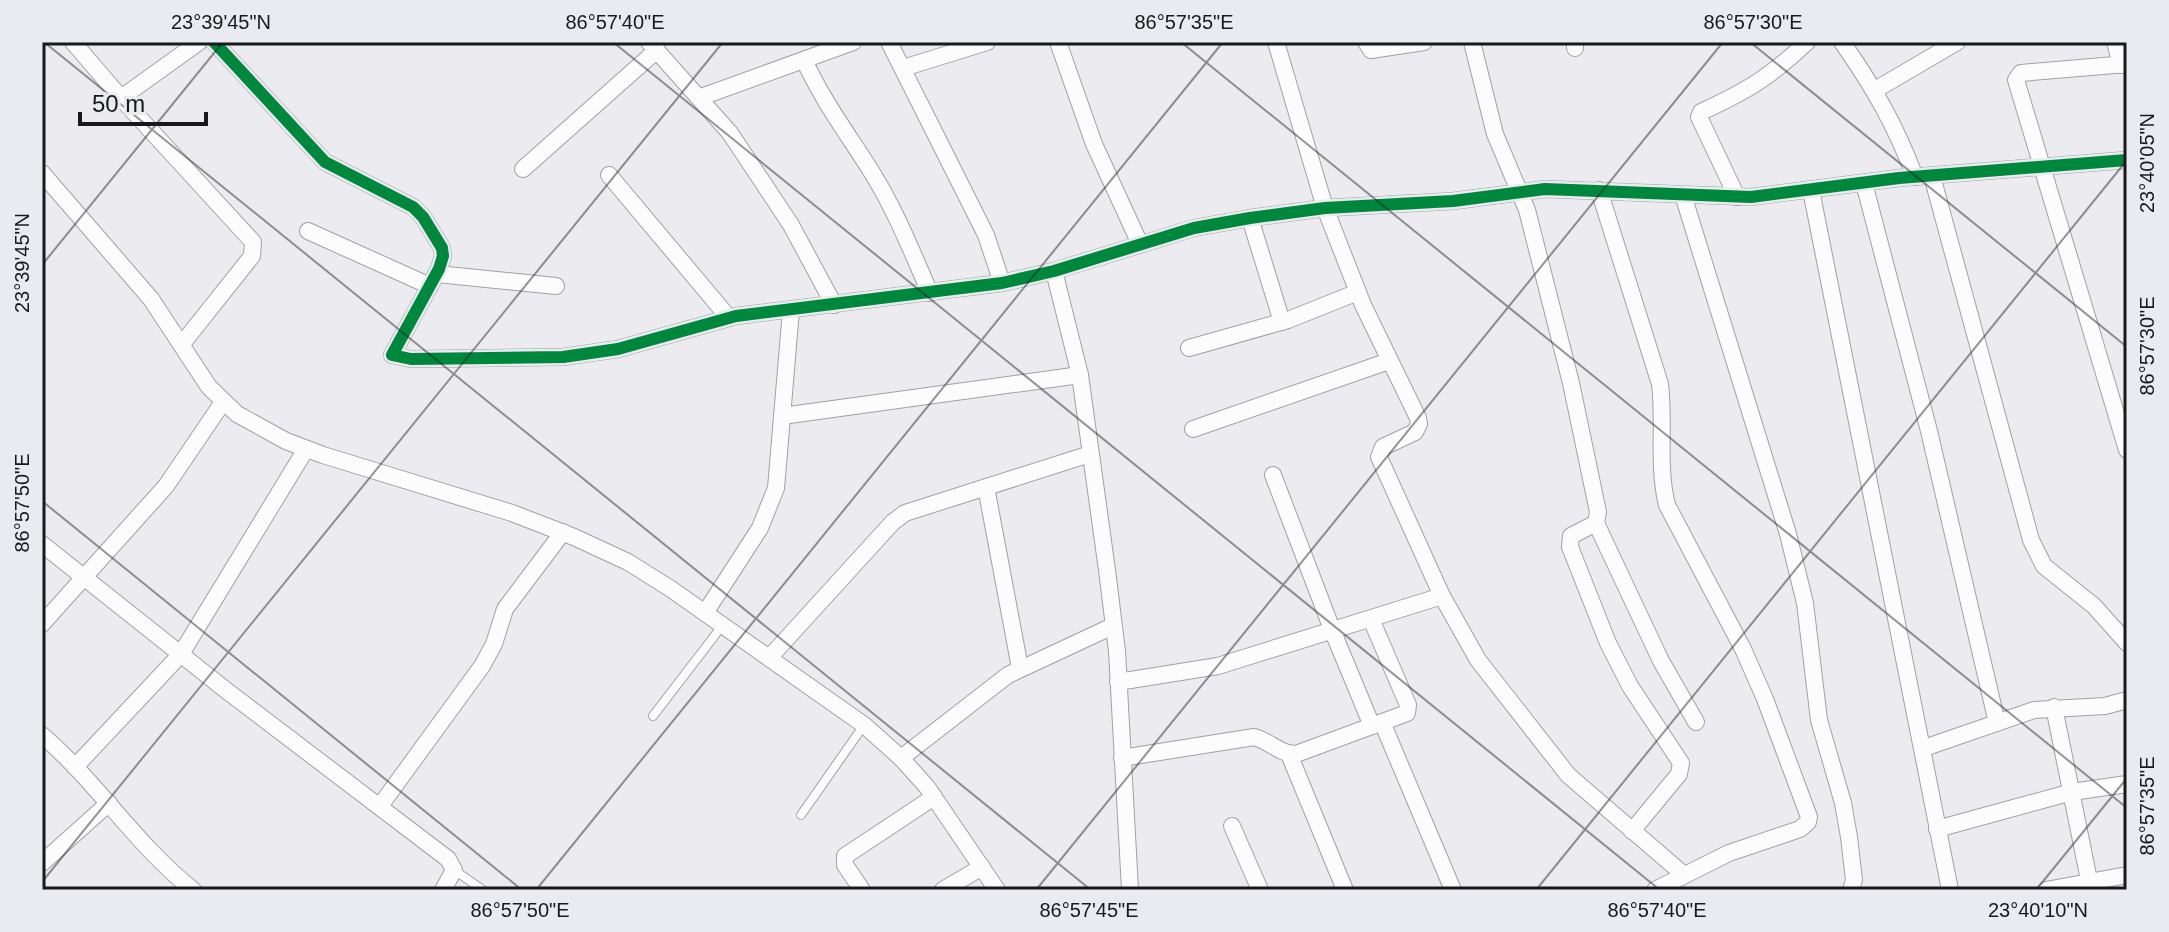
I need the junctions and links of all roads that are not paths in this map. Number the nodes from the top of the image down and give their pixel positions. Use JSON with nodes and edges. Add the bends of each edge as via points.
{"nodes":[{"id":1,"x":73,"y":42,"type":"edge"},
{"id":2,"x":199,"y":42,"type":"edge"},
{"id":3,"x":214,"y":42,"type":"edge"},
{"id":4,"x":853,"y":42,"type":"edge"},
{"id":5,"x":889,"y":42,"type":"edge"},
{"id":6,"x":987,"y":42,"type":"edge"},
{"id":7,"x":1058,"y":42,"type":"edge"},
{"id":8,"x":1276,"y":42,"type":"edge"},
{"id":9,"x":1366,"y":42,"type":"edge"},
{"id":10,"x":1424,"y":42,"type":"edge"},
{"id":11,"x":1472,"y":42,"type":"edge"},
{"id":12,"x":1807,"y":42,"type":"edge"},
{"id":13,"x":1842,"y":42,"type":"edge"},
{"id":14,"x":1957,"y":42,"type":"edge"},
{"id":15,"x":2115,"y":42,"type":"edge"},
{"id":16,"x":653,"y":46,"type":"edge"},
{"id":17,"x":804,"y":60,"type":"junction"},
{"id":18,"x":2124,"y":65,"type":"edge"},
{"id":19,"x":903,"y":68,"type":"junction"},
{"id":20,"x":1875,"y":90,"type":"junction"},
{"id":21,"x":701,"y":97,"type":"junction"},
{"id":22,"x":121,"y":98,"type":"junction"},
{"id":23,"x":2127,"y":160,"type":"edge"},
{"id":24,"x":2042,"y":168,"type":"junction"},
{"id":25,"x":523,"y":169,"type":"dead end"},
{"id":26,"x":42,"y":173,"type":"edge"},
{"id":27,"x":609,"y":175,"type":"dead end"},
{"id":28,"x":1932,"y":176,"type":"junction"},
{"id":29,"x":1915,"y":177,"type":"junction"},
{"id":30,"x":1864,"y":183,"type":"junction"},
{"id":31,"x":1599,"y":190,"type":"junction"},
{"id":32,"x":1811,"y":190,"type":"junction"},
{"id":33,"x":1520,"y":191,"type":"junction"},
{"id":34,"x":1683,"y":195,"type":"junction"},
{"id":35,"x":1737,"y":197,"type":"junction"},
{"id":36,"x":1325,"y":208,"type":"junction"},
{"id":37,"x":1250,"y":218,"type":"junction"},
{"id":38,"x":308,"y":231,"type":"dead end"},
{"id":39,"x":1140,"y":244,"type":"junction"},
{"id":40,"x":1054,"y":271,"type":"junction"},
{"id":41,"x":434,"y":280,"type":"junction"},
{"id":42,"x":1002,"y":283,"type":"junction"},
{"id":43,"x":556,"y":286,"type":"dead end"},
{"id":44,"x":1358,"y":292,"type":"junction"},
{"id":45,"x":930,"y":293,"type":"junction"},
{"id":46,"x":834,"y":305,"type":"junction"},
{"id":47,"x":791,"y":310,"type":"junction"},
{"id":48,"x":729,"y":318,"type":"junction"},
{"id":49,"x":1282,"y":322,"type":"junction"},
{"id":50,"x":182,"y":344,"type":"junction"},
{"id":51,"x":1189,"y":348,"type":"dead end"},
{"id":52,"x":1389,"y":361,"type":"junction"},
{"id":53,"x":1080,"y":375,"type":"junction"},
{"id":54,"x":223,"y":402,"type":"junction"},
{"id":55,"x":782,"y":416,"type":"junction"},
{"id":56,"x":1193,"y":429,"type":"dead end"},
{"id":57,"x":306,"y":449,"type":"junction"},
{"id":58,"x":2127,"y":450,"type":"edge"},
{"id":59,"x":1090,"y":454,"type":"junction"},
{"id":60,"x":1273,"y":475,"type":"dead end"},
{"id":61,"x":986,"y":487,"type":"junction"},
{"id":62,"x":1596,"y":523,"type":"junction"},
{"id":63,"x":563,"y":532,"type":"junction"},
{"id":64,"x":42,"y":544,"type":"edge"},
{"id":65,"x":84,"y":578,"type":"junction"},
{"id":66,"x":1442,"y":596,"type":"junction"},
{"id":67,"x":705,"y":613,"type":"junction"},
{"id":68,"x":1371,"y":619,"type":"junction"},
{"id":69,"x":42,"y":624,"type":"edge"},
{"id":70,"x":722,"y":625,"type":"junction"},
{"id":71,"x":1113,"y":626,"type":"junction"},
{"id":72,"x":1333,"y":632,"type":"junction"},
{"id":73,"x":2127,"y":643,"type":"edge"},
{"id":74,"x":181,"y":654,"type":"junction"},
{"id":75,"x":769,"y":658,"type":"junction"},
{"id":76,"x":1020,"y":668,"type":"junction"},
{"id":77,"x":1118,"y":682,"type":"junction"},
{"id":78,"x":2127,"y":700,"type":"edge"},
{"id":79,"x":2054,"y":707,"type":"junction"},
{"id":80,"x":653,"y":716,"type":"dead end"},
{"id":81,"x":1696,"y":722,"type":"dead end"},
{"id":82,"x":1997,"y":723,"type":"junction"},
{"id":83,"x":1377,"y":724,"type":"junction"},
{"id":84,"x":864,"y":725,"type":"junction"},
{"id":85,"x":42,"y":735,"type":"edge"},
{"id":86,"x":1924,"y":748,"type":"junction"},
{"id":87,"x":1289,"y":754,"type":"junction"},
{"id":88,"x":901,"y":758,"type":"junction"},
{"id":89,"x":1122,"y":758,"type":"junction"},
{"id":90,"x":75,"y":767,"type":"junction"},
{"id":91,"x":2127,"y":784,"type":"edge"},
{"id":92,"x":2072,"y":792,"type":"junction"},
{"id":93,"x":934,"y":797,"type":"junction"},
{"id":94,"x":109,"y":803,"type":"junction"},
{"id":95,"x":380,"y":806,"type":"junction"},
{"id":96,"x":801,"y":815,"type":"dead end"},
{"id":97,"x":1232,"y":826,"type":"dead end"},
{"id":98,"x":1937,"y":829,"type":"junction"},
{"id":99,"x":1632,"y":831,"type":"junction"},
{"id":100,"x":42,"y":863,"type":"edge"},
{"id":101,"x":982,"y":867,"type":"junction"},
{"id":102,"x":454,"y":870,"type":"junction"},
{"id":103,"x":1683,"y":874,"type":"junction"},
{"id":104,"x":2127,"y":875,"type":"edge"},
{"id":105,"x":2091,"y":886,"type":"edge"},
{"id":106,"x":193,"y":890,"type":"edge"},
{"id":107,"x":443,"y":890,"type":"edge"},
{"id":108,"x":483,"y":890,"type":"edge"},
{"id":109,"x":862,"y":890,"type":"edge"},
{"id":110,"x":943,"y":890,"type":"edge"},
{"id":111,"x":997,"y":890,"type":"edge"},
{"id":112,"x":1130,"y":890,"type":"edge"},
{"id":113,"x":1260,"y":890,"type":"edge"},
{"id":114,"x":1345,"y":890,"type":"edge"},
{"id":115,"x":1453,"y":890,"type":"edge"},
{"id":116,"x":1655,"y":890,"type":"edge"},
{"id":117,"x":1851,"y":890,"type":"edge"},
{"id":118,"x":1950,"y":890,"type":"edge"},
{"id":119,"x":2046,"y":890,"type":"edge"}],
"edges":[{"from":1,"to":22,"type":"street"},
{"from":2,"to":22,"type":"street"},
{"from":3,"to":41,"type":"street","via":[[325,162],[399,198],[423,217],[442,248]]},
{"from":4,"to":17,"type":"street"},
{"from":5,"to":19,"type":"street"},
{"from":6,"to":19,"type":"street"},
{"from":7,"to":39,"type":"street","via":[[1094,144]]},
{"from":8,"to":36,"type":"street"},
{"from":9,"to":10,"type":"street","via":[[1374,50]]},
{"from":11,"to":33,"type":"street","via":[[1495,134]]},
{"from":12,"to":35,"type":"street","via":[[1753,87],[1701,112]]},
{"from":13,"to":20,"type":"street"},
{"from":14,"to":20,"type":"street"},
{"from":15,"to":18,"type":"street"},
{"from":16,"to":21,"type":"street"},
{"from":16,"to":25,"type":"street"},
{"from":17,"to":21,"type":"street"},
{"from":17,"to":45,"type":"street","via":[[826,106],[878,184]]},
{"from":18,"to":24,"type":"street","via":[[2018,75],[2016,85]]},
{"from":19,"to":42,"type":"street","via":[[986,235]]},
{"from":20,"to":29,"type":"street"},
{"from":21,"to":46,"type":"street","via":[[762,178]]},
{"from":22,"to":50,"type":"street","via":[[253,242],[252,256]]},
{"from":23,"to":24,"type":"street"},
{"from":24,"to":28,"type":"street"},
{"from":24,"to":58,"type":"street"},
{"from":26,"to":50,"type":"street","via":[[151,299]]},
{"from":27,"to":48,"type":"street"},
{"from":28,"to":29,"type":"street"},
{"from":28,"to":73,"type":"street","via":[[2031,540],[2044,566],[2094,606]]},
{"from":29,"to":30,"type":"street"},
{"from":30,"to":32,"type":"street"},
{"from":30,"to":82,"type":"street"},
{"from":31,"to":33,"type":"street"},
{"from":31,"to":34,"type":"street"},
{"from":31,"to":103,"type":"street","via":[[1660,384],[1661,483],[1667,505],[1743,649],[1809,817],[1800,829]]},
{"from":32,"to":35,"type":"street"},
{"from":32,"to":86,"type":"street"},
{"from":33,"to":36,"type":"street","via":[[1453,201]]},
{"from":33,"to":62,"type":"street","via":[[1571,383]]},
{"from":34,"to":35,"type":"street"},
{"from":34,"to":117,"type":"street","via":[[1805,603],[1819,720],[1847,826]]},
{"from":36,"to":37,"type":"street"},
{"from":36,"to":44,"type":"street"},
{"from":37,"to":39,"type":"street"},
{"from":37,"to":49,"type":"street"},
{"from":38,"to":41,"type":"street"},
{"from":39,"to":40,"type":"street"},
{"from":40,"to":42,"type":"street"},
{"from":40,"to":53,"type":"street"},
{"from":41,"to":43,"type":"street"},
{"from":41,"to":48,"type":"street","via":[[392,355],[563,357],[618,349]]},
{"from":42,"to":45,"type":"street"},
{"from":44,"to":49,"type":"street"},
{"from":44,"to":52,"type":"street"},
{"from":45,"to":46,"type":"street"},
{"from":46,"to":47,"type":"street"},
{"from":47,"to":48,"type":"street"},
{"from":47,"to":55,"type":"street"},
{"from":49,"to":51,"type":"street"},
{"from":50,"to":54,"type":"street"},
{"from":52,"to":56,"type":"street"},
{"from":52,"to":66,"type":"street","via":[[1419,424],[1415,432],[1383,447],[1379,457]]},
{"from":53,"to":55,"type":"street"},
{"from":53,"to":59,"type":"street"},
{"from":54,"to":57,"type":"street","via":[[251,423]]},
{"from":54,"to":65,"type":"street","via":[[166,486]]},
{"from":55,"to":67,"type":"street","via":[[776,488],[769,509]]},
{"from":57,"to":63,"type":"street"},
{"from":57,"to":74,"type":"street"},
{"from":59,"to":61,"type":"street"},
{"from":59,"to":71,"type":"street"},
{"from":60,"to":72,"type":"street"},
{"from":61,"to":75,"type":"street","via":[[905,513],[893,522]]},
{"from":61,"to":76,"type":"street"},
{"from":62,"to":81,"type":"street"},
{"from":62,"to":99,"type":"street","via":[[1569,540],[1586,593],[1619,665],[1682,768]]},
{"from":63,"to":67,"type":"street","via":[[628,562]]},
{"from":63,"to":95,"type":"street","via":[[505,609],[482,666]]},
{"from":64,"to":65,"type":"street"},
{"from":65,"to":69,"type":"street"},
{"from":65,"to":74,"type":"street"},
{"from":66,"to":68,"type":"street"},
{"from":66,"to":99,"type":"street","via":[[1478,660],[1531,730],[1568,775]]},
{"from":67,"to":70,"type":"street"},
{"from":68,"to":72,"type":"street"},
{"from":68,"to":83,"type":"street","via":[[1408,705],[1407,713]]},
{"from":70,"to":75,"type":"street"},
{"from":70,"to":80,"type":"lane"},
{"from":71,"to":76,"type":"street"},
{"from":71,"to":77,"type":"street"},
{"from":72,"to":77,"type":"street","via":[[1218,666]]},
{"from":72,"to":83,"type":"street"},
{"from":74,"to":90,"type":"street"},
{"from":74,"to":95,"type":"street"},
{"from":75,"to":84,"type":"street"},
{"from":76,"to":88,"type":"street"},
{"from":77,"to":89,"type":"street"},
{"from":78,"to":79,"type":"street"},
{"from":79,"to":82,"type":"street"},
{"from":79,"to":92,"type":"street"},
{"from":82,"to":86,"type":"street"},
{"from":83,"to":87,"type":"street"},
{"from":83,"to":115,"type":"street"},
{"from":84,"to":88,"type":"street"},
{"from":84,"to":96,"type":"lane"},
{"from":85,"to":90,"type":"street"},
{"from":86,"to":98,"type":"street"},
{"from":87,"to":89,"type":"street","via":[[1254,737]]},
{"from":87,"to":114,"type":"street"},
{"from":88,"to":93,"type":"street"},
{"from":89,"to":112,"type":"street"},
{"from":90,"to":94,"type":"street"},
{"from":91,"to":92,"type":"street"},
{"from":92,"to":98,"type":"street"},
{"from":92,"to":105,"type":"street"},
{"from":93,"to":101,"type":"street"},
{"from":93,"to":109,"type":"street","via":[[845,856],[845,865]]},
{"from":94,"to":100,"type":"street"},
{"from":94,"to":106,"type":"street"},
{"from":95,"to":102,"type":"street","via":[[448,859]]},
{"from":97,"to":113,"type":"street"},
{"from":98,"to":118,"type":"street"},
{"from":99,"to":103,"type":"street"},
{"from":101,"to":110,"type":"street"},
{"from":101,"to":111,"type":"street"},
{"from":102,"to":107,"type":"street"},
{"from":102,"to":108,"type":"lane"},
{"from":103,"to":116,"type":"street"},
{"from":104,"to":105,"type":"street"},
{"from":105,"to":119,"type":"street"}]}
